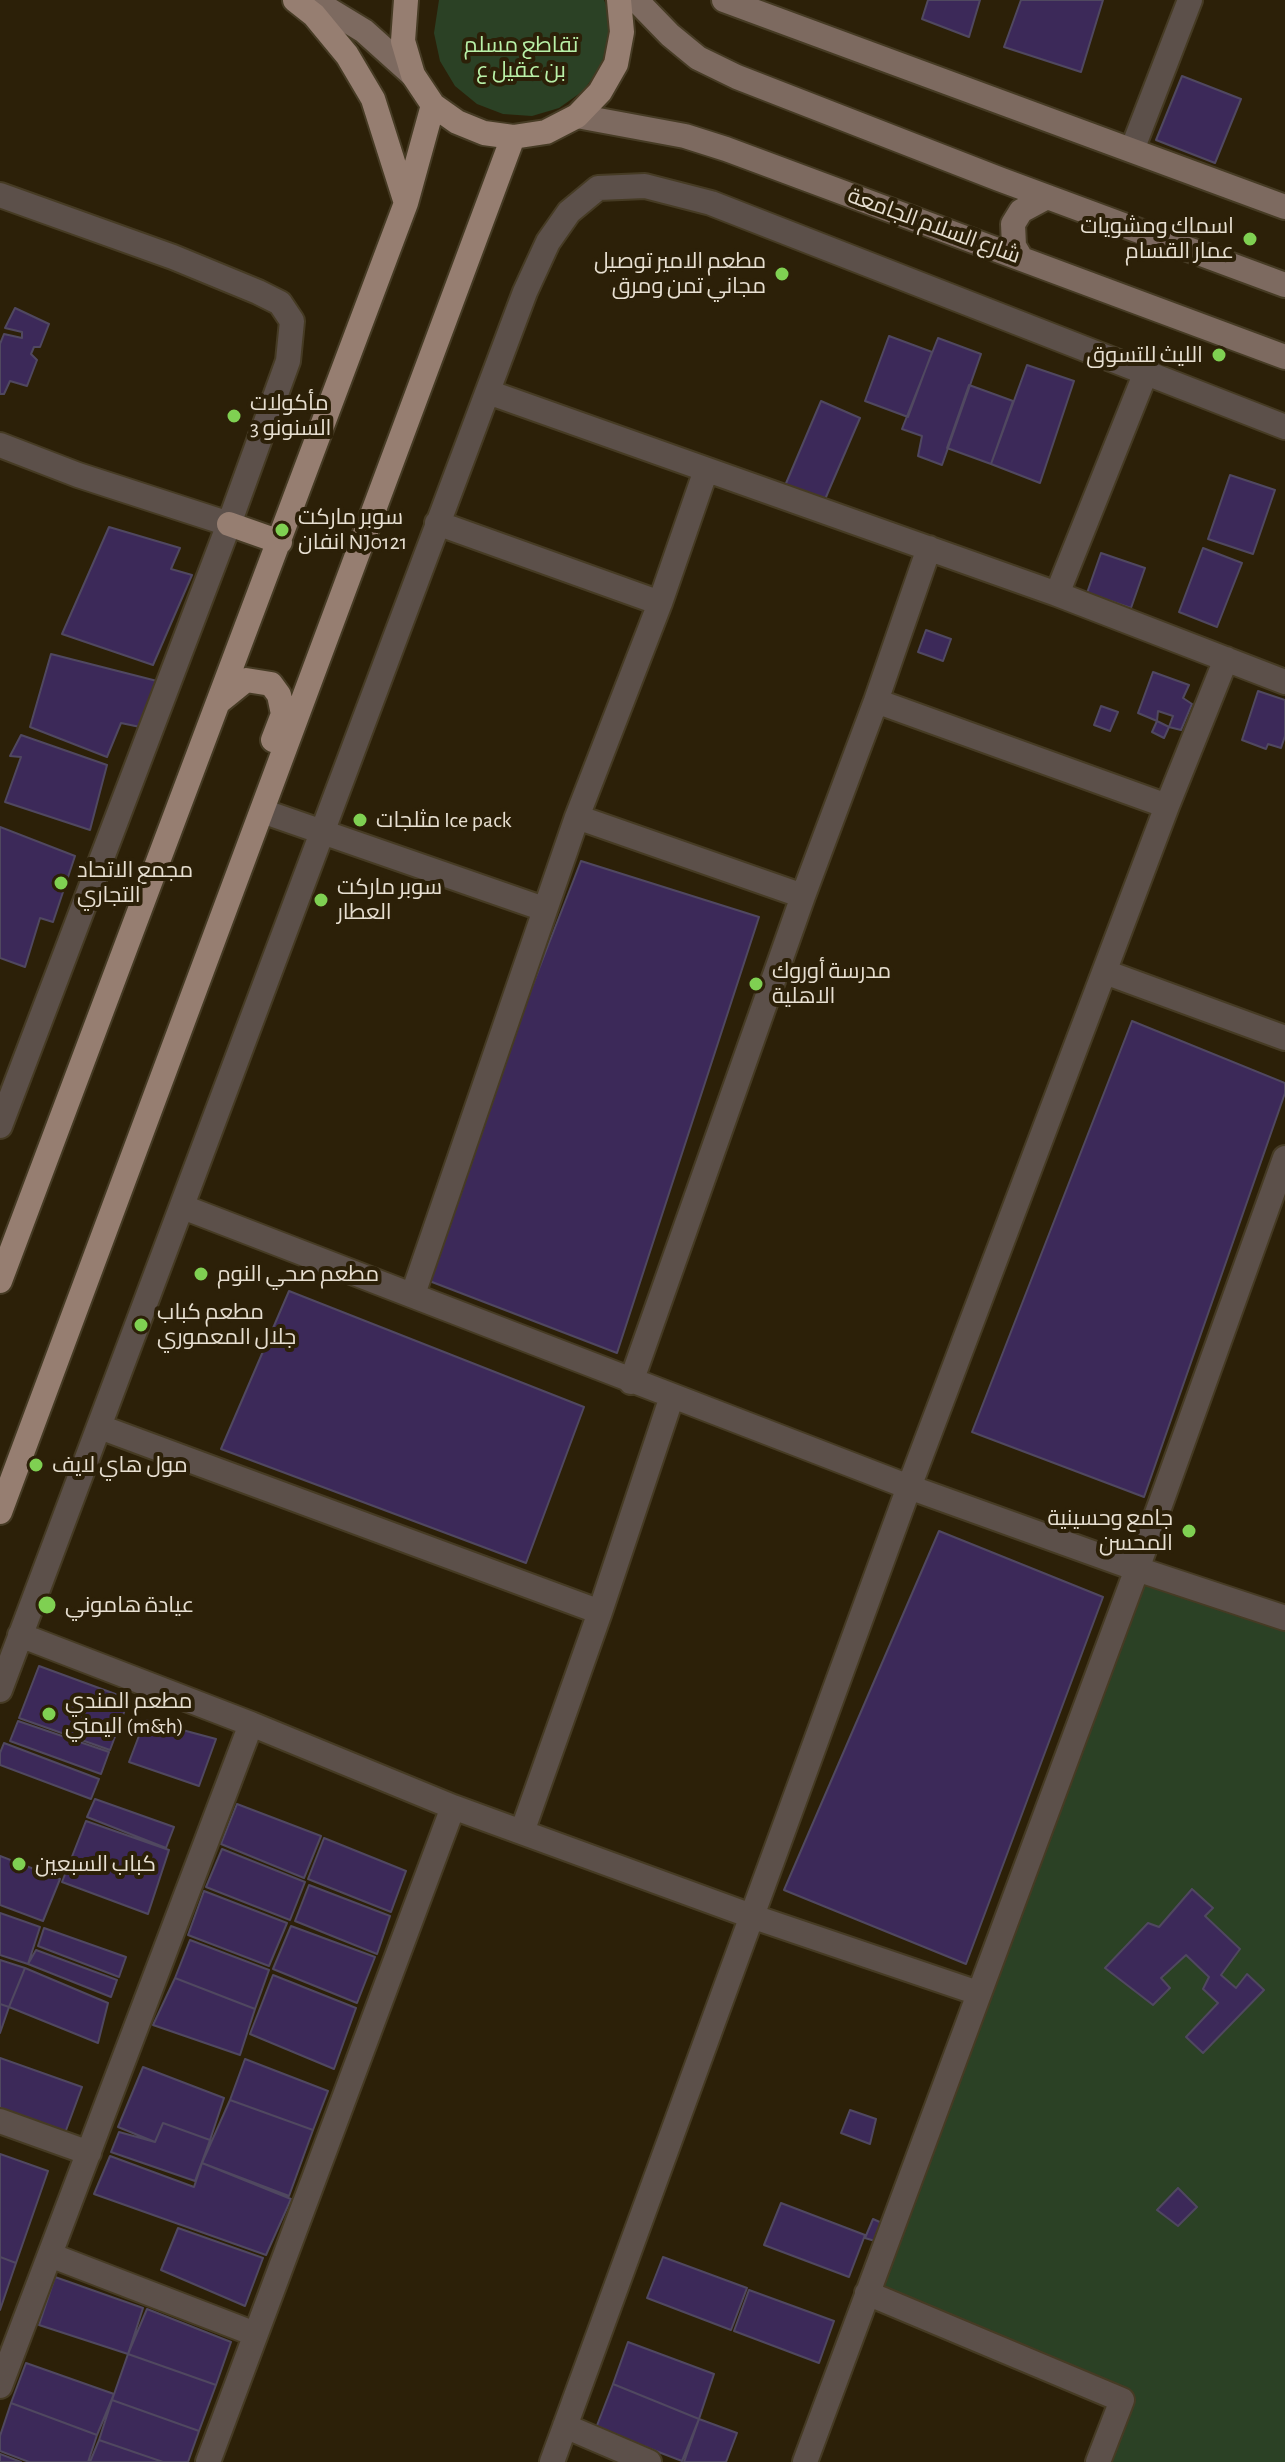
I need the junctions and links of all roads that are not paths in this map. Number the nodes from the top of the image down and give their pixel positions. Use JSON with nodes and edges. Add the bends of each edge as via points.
{"nodes":[{"id":1,"x":295,"y":0,"type":"edge"},
{"id":2,"x":313,"y":0,"type":"edge"},
{"id":3,"x":406,"y":0,"type":"edge"},
{"id":4,"x":619,"y":0,"type":"edge"},
{"id":5,"x":636,"y":0,"type":"edge"},
{"id":6,"x":724,"y":0,"type":"edge"},
{"id":7,"x":1190,"y":0,"type":"edge"},
{"id":8,"x":413,"y":75,"type":"junction"},
{"id":9,"x":433,"y":105,"type":"junction"},
{"id":10,"x":577,"y":116,"type":"junction"},
{"id":11,"x":513,"y":137,"type":"junction"},
{"id":12,"x":1132,"y":150,"type":"junction"},
{"id":13,"x":0,"y":195,"type":"edge"},
{"id":14,"x":1047,"y":197,"type":"junction"},
{"id":15,"x":406,"y":203,"type":"junction"},
{"id":16,"x":1285,"y":207,"type":"edge"},
{"id":17,"x":1021,"y":258,"type":"junction"},
{"id":18,"x":1285,"y":285,"type":"edge"},
{"id":19,"x":1285,"y":357,"type":"edge"},
{"id":20,"x":1146,"y":372,"type":"junction"},
{"id":21,"x":488,"y":392,"type":"junction"},
{"id":22,"x":1285,"y":427,"type":"edge"},
{"id":23,"x":0,"y":445,"type":"edge"},
{"id":24,"x":706,"y":470,"type":"junction"},
{"id":25,"x":437,"y":523,"type":"junction"},
{"id":26,"x":229,"y":524,"type":"junction"},
{"id":27,"x":280,"y":542,"type":"junction"},
{"id":28,"x":929,"y":548,"type":"junction"},
{"id":29,"x":1057,"y":594,"type":"junction"},
{"id":30,"x":660,"y":603,"type":"junction"},
{"id":31,"x":1226,"y":659,"type":"junction"},
{"id":32,"x":1285,"y":682,"type":"edge"},
{"id":33,"x":876,"y":701,"type":"junction"},
{"id":34,"x":218,"y":703,"type":"junction"},
{"id":35,"x":1167,"y":806,"type":"junction"},
{"id":36,"x":262,"y":811,"type":"junction"},
{"id":37,"x":577,"y":817,"type":"junction"},
{"id":38,"x":324,"y":833,"type":"junction"},
{"id":39,"x":241,"y":869,"type":"junction"},
{"id":40,"x":803,"y":896,"type":"junction"},
{"id":41,"x":544,"y":909,"type":"junction"},
{"id":42,"x":1105,"y":972,"type":"junction"},
{"id":43,"x":1285,"y":1038,"type":"edge"},
{"id":44,"x":0,"y":1126,"type":"edge"},
{"id":45,"x":1283,"y":1167,"type":"edge"},
{"id":46,"x":183,"y":1207,"type":"junction"},
{"id":47,"x":0,"y":1281,"type":"edge"},
{"id":48,"x":413,"y":1294,"type":"junction"},
{"id":49,"x":631,"y":1382,"type":"junction"},
{"id":50,"x":672,"y":1396,"type":"junction"},
{"id":51,"x":100,"y":1427,"type":"junction"},
{"id":52,"x":909,"y":1487,"type":"junction"},
{"id":53,"x":0,"y":1512,"type":"edge"},
{"id":54,"x":1137,"y":1569,"type":"junction"},
{"id":55,"x":600,"y":1612,"type":"junction"},
{"id":56,"x":1285,"y":1618,"type":"edge"},
{"id":57,"x":20,"y":1635,"type":"junction"},
{"id":58,"x":0,"y":1690,"type":"edge"},
{"id":59,"x":251,"y":1724,"type":"junction"},
{"id":60,"x":453,"y":1807,"type":"junction"},
{"id":61,"x":522,"y":1832,"type":"junction"},
{"id":62,"x":754,"y":1917,"type":"junction"},
{"id":63,"x":978,"y":1993,"type":"junction"},
{"id":64,"x":0,"y":2121,"type":"edge"},
{"id":65,"x":89,"y":2153,"type":"junction"},
{"id":66,"x":50,"y":2255,"type":"junction"},
{"id":67,"x":867,"y":2293,"type":"junction"},
{"id":68,"x":255,"y":2334,"type":"junction"},
{"id":69,"x":0,"y":2386,"type":"edge"},
{"id":70,"x":565,"y":2426,"type":"junction"},
{"id":71,"x":208,"y":2462,"type":"edge"},
{"id":72,"x":552,"y":2462,"type":"edge"},
{"id":73,"x":649,"y":2462,"type":"edge"},
{"id":74,"x":805,"y":2462,"type":"edge"},
{"id":75,"x":1098,"y":2462,"type":"edge"}],
"edges":[{"from":1,"to":15,"type":"main road","via":[[347,55],[373,99]]},
{"from":2,"to":8,"type":"main road","via":[[364,31]]},
{"from":3,"to":8,"type":"main road","via":[[403,41]]},
{"from":4,"to":10,"type":"main road","via":[[622,32],[616,64]]},
{"from":5,"to":14,"type":"main road","via":[[698,58],[737,77]]},
{"from":6,"to":12,"type":"main road"},
{"from":7,"to":12,"type":"street"},
{"from":8,"to":9,"type":"main road"},
{"from":9,"to":11,"type":"main road","via":[[470,128]]},
{"from":9,"to":15,"type":"main road"},
{"from":10,"to":11,"type":"main road","via":[[546,132]]},
{"from":10,"to":17,"type":"main road","name":"شارع السلام الجامعة","via":[[726,149]]},
{"from":11,"to":36,"type":"main road"},
{"from":12,"to":16,"type":"main road"},
{"from":13,"to":26,"type":"street","via":[[173,257],[280,303],[292,321],[288,361]]},
{"from":14,"to":17,"type":"main road","via":[[1021,211],[1013,224],[1014,246]]},
{"from":14,"to":18,"type":"main road"},
{"from":15,"to":27,"type":"main road"},
{"from":17,"to":19,"type":"main road","name":"شارع السلام الجامعة"},
{"from":20,"to":21,"type":"street","via":[[711,203],[645,186],[598,188],[569,212],[525,292]]},
{"from":20,"to":22,"type":"street"},
{"from":20,"to":29,"type":"street"},
{"from":21,"to":24,"type":"street"},
{"from":21,"to":25,"type":"street"},
{"from":23,"to":26,"type":"street"},
{"from":24,"to":28,"type":"street"},
{"from":24,"to":30,"type":"street"},
{"from":25,"to":30,"type":"street"},
{"from":25,"to":38,"type":"street"},
{"from":26,"to":27,"type":"main road"},
{"from":26,"to":44,"type":"street"},
{"from":27,"to":34,"type":"main road"},
{"from":28,"to":29,"type":"street"},
{"from":28,"to":33,"type":"street"},
{"from":29,"to":31,"type":"street"},
{"from":30,"to":37,"type":"street"},
{"from":31,"to":32,"type":"street"},
{"from":31,"to":35,"type":"street"},
{"from":33,"to":35,"type":"street"},
{"from":33,"to":40,"type":"street"},
{"from":34,"to":39,"type":"main road","via":[[246,680],[261,682],[271,684],[279,695],[283,714],[242,831]]},
{"from":34,"to":47,"type":"main road"},
{"from":35,"to":42,"type":"street"},
{"from":36,"to":38,"type":"street"},
{"from":36,"to":39,"type":"main road"},
{"from":37,"to":40,"type":"street"},
{"from":37,"to":41,"type":"street"},
{"from":38,"to":41,"type":"street"},
{"from":38,"to":46,"type":"street"},
{"from":39,"to":53,"type":"main road"},
{"from":40,"to":49,"type":"street"},
{"from":41,"to":48,"type":"street"},
{"from":42,"to":43,"type":"street"},
{"from":42,"to":52,"type":"street"},
{"from":45,"to":54,"type":"street"},
{"from":46,"to":48,"type":"street"},
{"from":46,"to":51,"type":"street"},
{"from":48,"to":49,"type":"street"},
{"from":49,"to":50,"type":"street"},
{"from":50,"to":52,"type":"street"},
{"from":50,"to":55,"type":"street"},
{"from":51,"to":55,"type":"street"},
{"from":51,"to":57,"type":"street"},
{"from":52,"to":54,"type":"street"},
{"from":52,"to":62,"type":"street"},
{"from":54,"to":56,"type":"street"},
{"from":54,"to":63,"type":"street"},
{"from":55,"to":61,"type":"street"},
{"from":57,"to":58,"type":"street"},
{"from":57,"to":59,"type":"street"},
{"from":59,"to":60,"type":"street"},
{"from":59,"to":65,"type":"street"},
{"from":60,"to":61,"type":"street"},
{"from":60,"to":68,"type":"street"},
{"from":61,"to":62,"type":"street"},
{"from":62,"to":63,"type":"street"},
{"from":62,"to":70,"type":"street"},
{"from":63,"to":67,"type":"street"},
{"from":64,"to":65,"type":"street"},
{"from":65,"to":66,"type":"street"},
{"from":66,"to":68,"type":"street"},
{"from":66,"to":69,"type":"street"},
{"from":67,"to":74,"type":"street"},
{"from":67,"to":75,"type":"street","via":[[1122,2400]]},
{"from":68,"to":71,"type":"street"},
{"from":70,"to":72,"type":"street"},
{"from":70,"to":73,"type":"street"}]}
